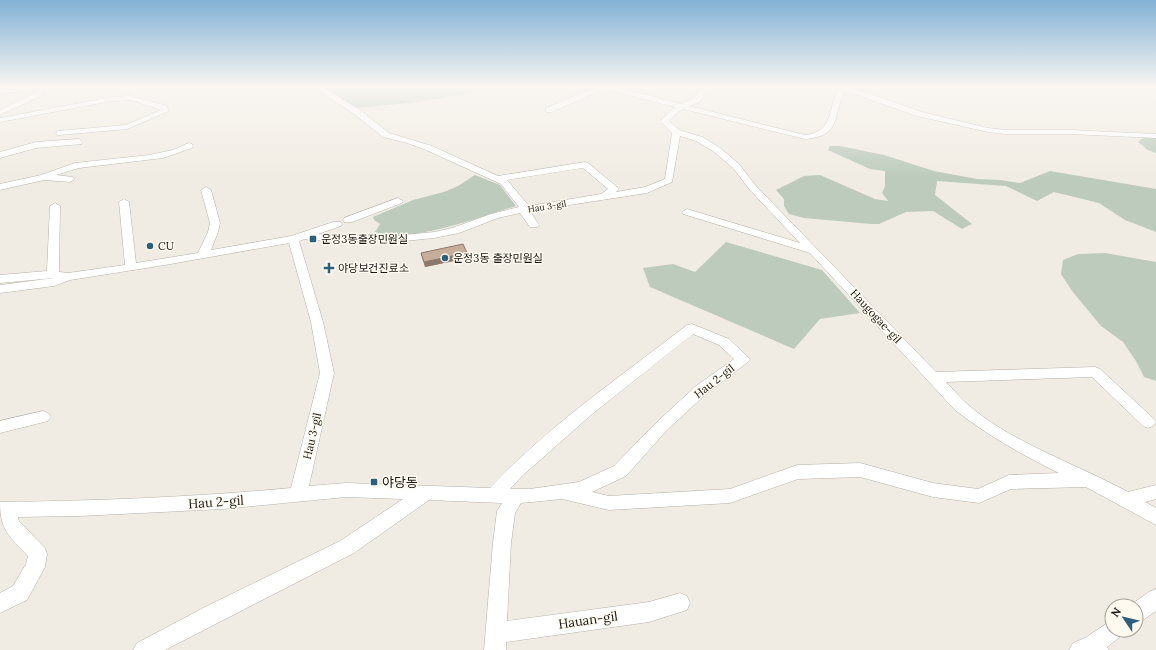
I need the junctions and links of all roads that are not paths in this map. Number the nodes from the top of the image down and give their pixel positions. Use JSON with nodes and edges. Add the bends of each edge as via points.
{"nodes":[{"id":1,"x":20,"y":116,"type":"edge"},
{"id":2,"x":152,"y":116,"type":"edge"},
{"id":3,"x":362,"y":116,"type":"edge"},
{"id":4,"x":669,"y":116,"type":"edge"},
{"id":5,"x":719,"y":116,"type":"edge"},
{"id":6,"x":833,"y":116,"type":"edge"},
{"id":7,"x":930,"y":116,"type":"edge"},
{"id":8,"x":0,"y":120,"type":"edge"},
{"id":9,"x":60,"y":132,"type":"dead end"},
{"id":10,"x":676,"y":132,"type":"junction"},
{"id":11,"x":1156,"y":136,"type":"edge"},
{"id":12,"x":79,"y":142,"type":"dead end"},
{"id":13,"x":189,"y":146,"type":"dead end"},
{"id":14,"x":0,"y":155,"type":"edge"},
{"id":15,"x":44,"y":178,"type":"junction"},
{"id":16,"x":70,"y":179,"type":"dead end"},
{"id":17,"x":496,"y":179,"type":"junction"},
{"id":18,"x":0,"y":187,"type":"edge"},
{"id":19,"x":206,"y":190,"type":"dead end"},
{"id":20,"x":604,"y":197,"type":"junction"},
{"id":21,"x":398,"y":201,"type":"dead end"},
{"id":22,"x":124,"y":202,"type":"dead end"},
{"id":23,"x":55,"y":206,"type":"dead end"},
{"id":24,"x":526,"y":209,"type":"junction"},
{"id":25,"x":377,"y":210,"type":"junction"},
{"id":26,"x":687,"y":212,"type":"dead end"},
{"id":27,"x":348,"y":220,"type":"dead end"},
{"id":28,"x":337,"y":224,"type":"dead end"},
{"id":29,"x":534,"y":225,"type":"dead end"},
{"id":30,"x":297,"y":237,"type":"junction"},
{"id":31,"x":338,"y":238,"type":"dead end"},
{"id":32,"x":350,"y":238,"type":"dead end"},
{"id":33,"x":378,"y":238,"type":"junction"},
{"id":34,"x":814,"y":250,"type":"junction"},
{"id":35,"x":203,"y":255,"type":"junction"},
{"id":36,"x":131,"y":267,"type":"junction"},
{"id":37,"x":53,"y":274,"type":"junction"},
{"id":38,"x":68,"y":277,"type":"junction"},
{"id":39,"x":0,"y":279,"type":"edge"},
{"id":40,"x":0,"y":284,"type":"edge"},
{"id":41,"x":0,"y":289,"type":"edge"},
{"id":42,"x":934,"y":377,"type":"junction"},
{"id":43,"x":43,"y":417,"type":"dead end"},
{"id":44,"x":1148,"y":422,"type":"dead end"},
{"id":45,"x":0,"y":428,"type":"edge"},
{"id":46,"x":1088,"y":480,"type":"junction"},
{"id":47,"x":561,"y":492,"type":"junction"},
{"id":48,"x":1156,"y":492,"type":"edge"},
{"id":49,"x":426,"y":493,"type":"junction"},
{"id":50,"x":298,"y":495,"type":"junction"},
{"id":51,"x":494,"y":495,"type":"junction"},
{"id":52,"x":516,"y":496,"type":"junction"},
{"id":53,"x":1126,"y":500,"type":"junction"},
{"id":54,"x":3,"y":510,"type":"edge"},
{"id":55,"x":1156,"y":517,"type":"edge"},
{"id":56,"x":1156,"y":599,"type":"edge"},
{"id":57,"x":0,"y":603,"type":"edge"},
{"id":58,"x":680,"y":603,"type":"dead end"},
{"id":59,"x":1144,"y":607,"type":"edge"},
{"id":60,"x":1104,"y":637,"type":"edge"},
{"id":61,"x":495,"y":641,"type":"edge"},
{"id":62,"x":1090,"y":648,"type":"edge"},
{"id":63,"x":144,"y":650,"type":"edge"}],
"edges":[{"from":1,"to":8,"type":"street"},
{"from":2,"to":9,"type":"street","via":[[127,127]]},
{"from":3,"to":17,"type":"street","via":[[386,135],[429,148]]},
{"from":4,"to":10,"type":"street","via":[[664,121]]},
{"from":5,"to":6,"type":"street","via":[[805,137],[816,137],[830,126]]},
{"from":7,"to":11,"type":"street","via":[[994,131]]},
{"from":10,"to":20,"type":"street","name":"Hau 3-gil","via":[[668,180],[647,190]]},
{"from":10,"to":34,"type":"street","name":"Haugogae-gil","via":[[699,139],[716,149]]},
{"from":12,"to":14,"type":"street","via":[[36,145]]},
{"from":13,"to":15,"type":"street","via":[[174,153],[158,156],[79,165],[62,169]]},
{"from":15,"to":16,"type":"street"},
{"from":15,"to":18,"type":"street"},
{"from":17,"to":20,"type":"street","via":[[586,165],[614,189]]},
{"from":17,"to":24,"type":"street","via":[[504,182]]},
{"from":19,"to":35,"type":"street","via":[[215,223]]},
{"from":20,"to":24,"type":"street","name":"Hau 3-gil"},
{"from":21,"to":25,"type":"street"},
{"from":22,"to":36,"type":"street"},
{"from":23,"to":37,"type":"street"},
{"from":24,"to":29,"type":"street","via":[[524,212]]},
{"from":24,"to":33,"type":"street","name":"Hau 3-gil","via":[[495,216],[448,232],[413,238]]},
{"from":25,"to":27,"type":"street"},
{"from":25,"to":33,"type":"street","via":[[366,226]]},
{"from":26,"to":34,"type":"street"},
{"from":28,"to":30,"type":"street"},
{"from":30,"to":31,"type":"street"},
{"from":30,"to":35,"type":"street"},
{"from":30,"to":50,"type":"street","name":"Hau 3-gil","via":[[327,373]]},
{"from":32,"to":33,"type":"street","name":"Hau 3-gil"},
{"from":34,"to":42,"type":"street","name":"Haugogae-gil"},
{"from":35,"to":36,"type":"street"},
{"from":36,"to":38,"type":"street"},
{"from":37,"to":38,"type":"street"},
{"from":37,"to":39,"type":"street"},
{"from":38,"to":40,"type":"street"},
{"from":38,"to":41,"type":"street","via":[[54,282]]},
{"from":42,"to":44,"type":"street","via":[[1095,372]]},
{"from":42,"to":46,"type":"street","name":"Haugogae-gil","via":[[960,406],[980,422],[1001,436]]},
{"from":43,"to":45,"type":"street"},
{"from":46,"to":47,"type":"street","via":[[1009,482],[979,496],[933,490],[860,470],[797,472],[730,496],[609,503]]},
{"from":46,"to":53,"type":"street","name":"Haugogae-gil"},
{"from":47,"to":51,"type":"street","name":"Hau 2-gil","via":[[581,489],[620,471],[661,427],[743,359],[724,342],[692,328],[516,471]]},
{"from":47,"to":52,"type":"street","name":"Hau 2-gil"},
{"from":48,"to":53,"type":"street"},
{"from":49,"to":50,"type":"street","name":"Hau 2-gil","via":[[346,490]]},
{"from":49,"to":51,"type":"street","name":"Hau 2-gil"},
{"from":49,"to":63,"type":"street","via":[[347,547]]},
{"from":50,"to":54,"type":"street","name":"Hau 2-gil","via":[[207,503]]},
{"from":51,"to":52,"type":"street","name":"Hau 2-gil"},
{"from":52,"to":61,"type":"street","name":"Hauan-gil","via":[[506,512]]},
{"from":53,"to":55,"type":"street","name":"Haugogae-gil"},
{"from":54,"to":57,"type":"street","name":"Hau 2-gil","via":[[12,526],[38,554],[35,567],[20,593]]},
{"from":56,"to":59,"type":"street"},
{"from":58,"to":61,"type":"street","name":"Hauan-gil","via":[[649,612]]},
{"from":60,"to":62,"type":"street"}]}
